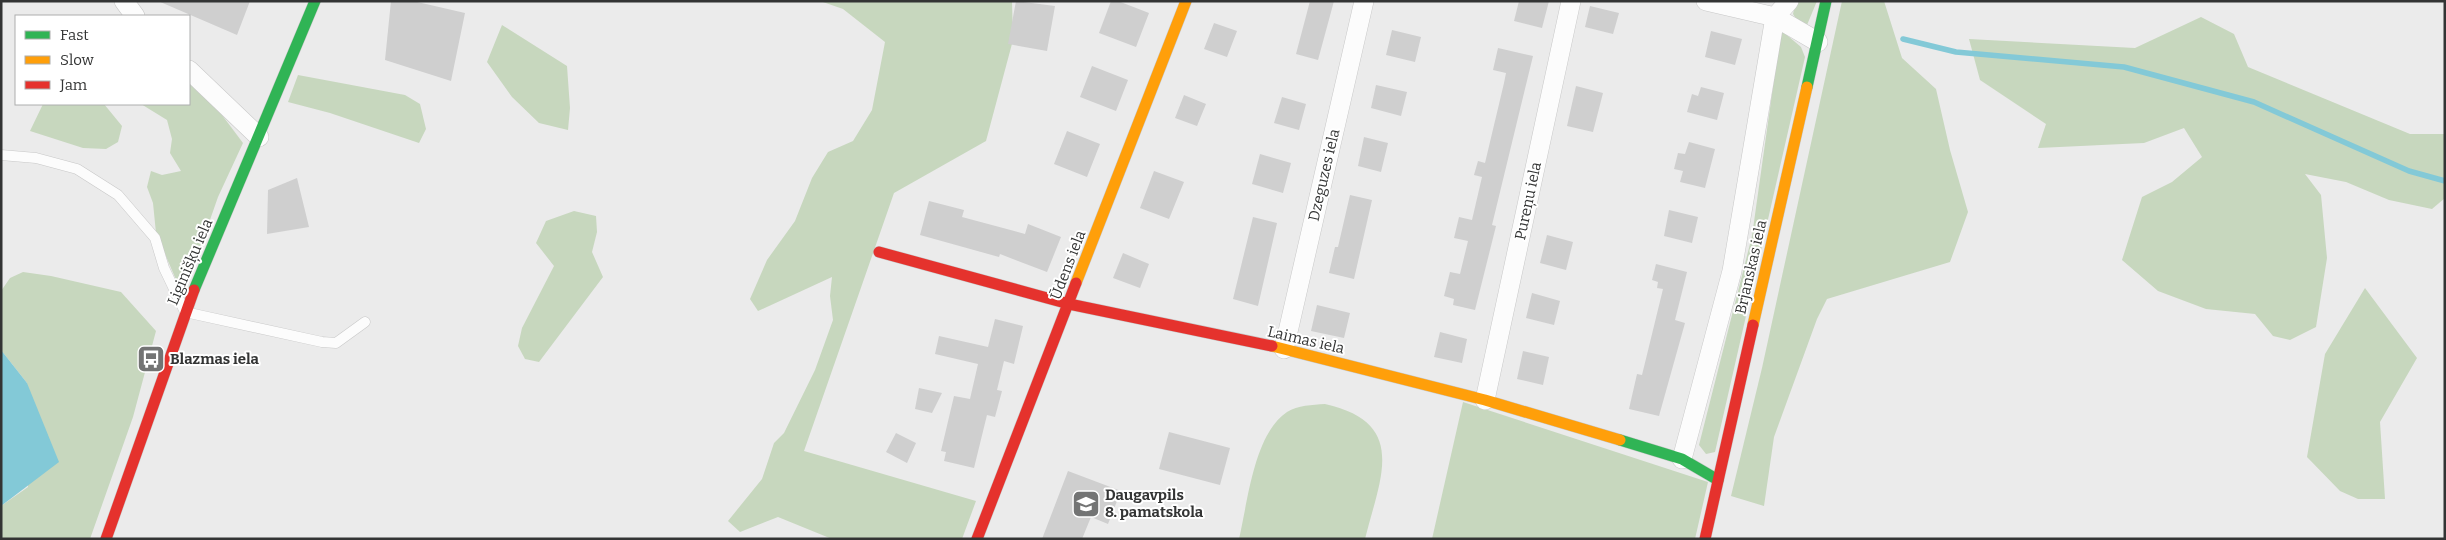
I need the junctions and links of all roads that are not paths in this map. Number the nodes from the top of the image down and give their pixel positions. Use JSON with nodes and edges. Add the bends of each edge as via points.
{"nodes":[{"id":1,"x":124,"y":1,"type":"edge"},
{"id":2,"x":315,"y":1,"type":"edge"},
{"id":3,"x":1186,"y":1,"type":"edge"},
{"id":4,"x":1364,"y":1,"type":"edge"},
{"id":5,"x":1571,"y":1,"type":"edge"},
{"id":6,"x":1706,"y":1,"type":"edge"},
{"id":7,"x":1789,"y":1,"type":"edge"},
{"id":8,"x":1826,"y":1,"type":"edge"},
{"id":9,"x":135,"y":15,"type":"edge"},
{"id":10,"x":1776,"y":17,"type":"junction"},
{"id":11,"x":1818,"y":42,"type":"junction"},
{"id":12,"x":190,"y":71,"type":"edge"},
{"id":13,"x":259,"y":137,"type":"junction"},
{"id":14,"x":1,"y":155,"type":"edge"},
{"id":15,"x":879,"y":252,"type":"dead end"},
{"id":16,"x":1069,"y":304,"type":"junction"},
{"id":17,"x":185,"y":312,"type":"junction"},
{"id":18,"x":365,"y":322,"type":"dead end"},
{"id":19,"x":1284,"y":349,"type":"junction"},
{"id":20,"x":1485,"y":400,"type":"junction"},
{"id":21,"x":1682,"y":459,"type":"junction"},
{"id":22,"x":1718,"y":480,"type":"junction"},
{"id":23,"x":106,"y":539,"type":"edge"},
{"id":24,"x":976,"y":539,"type":"edge"},
{"id":25,"x":1705,"y":539,"type":"edge"}],
"edges":[{"from":1,"to":9,"type":"street"},
{"from":2,"to":13,"type":"street","name":"Liginišķu iela"},
{"from":3,"to":16,"type":"street","name":"Ūdens iela"},
{"from":4,"to":19,"type":"street","name":"Dzeguzes iela"},
{"from":5,"to":20,"type":"street","name":"Pureņu iela"},
{"from":6,"to":10,"type":"street"},
{"from":7,"to":10,"type":"street"},
{"from":8,"to":11,"type":"street","name":"Brjanskas iela"},
{"from":10,"to":11,"type":"street"},
{"from":10,"to":21,"type":"street","via":[[1732,271]]},
{"from":11,"to":22,"type":"street","name":"Brjanskas iela"},
{"from":12,"to":13,"type":"street"},
{"from":13,"to":17,"type":"street","name":"Liginišķu iela"},
{"from":14,"to":17,"type":"lane","via":[[36,158],[77,169],[118,194],[155,238],[164,268]]},
{"from":15,"to":16,"type":"street","name":"Laimas iela"},
{"from":16,"to":19,"type":"street","name":"Laimas iela"},
{"from":16,"to":24,"type":"street","name":"Ūdens iela"},
{"from":17,"to":18,"type":"lane","via":[[336,343]]},
{"from":17,"to":23,"type":"street","name":"Liginišķu iela"},
{"from":19,"to":20,"type":"street","name":"Laimas iela"},
{"from":20,"to":21,"type":"street","name":"Laimas iela"},
{"from":21,"to":22,"type":"street","name":"Laimas iela"},
{"from":22,"to":25,"type":"street","name":"Brjanskas iela"}]}
